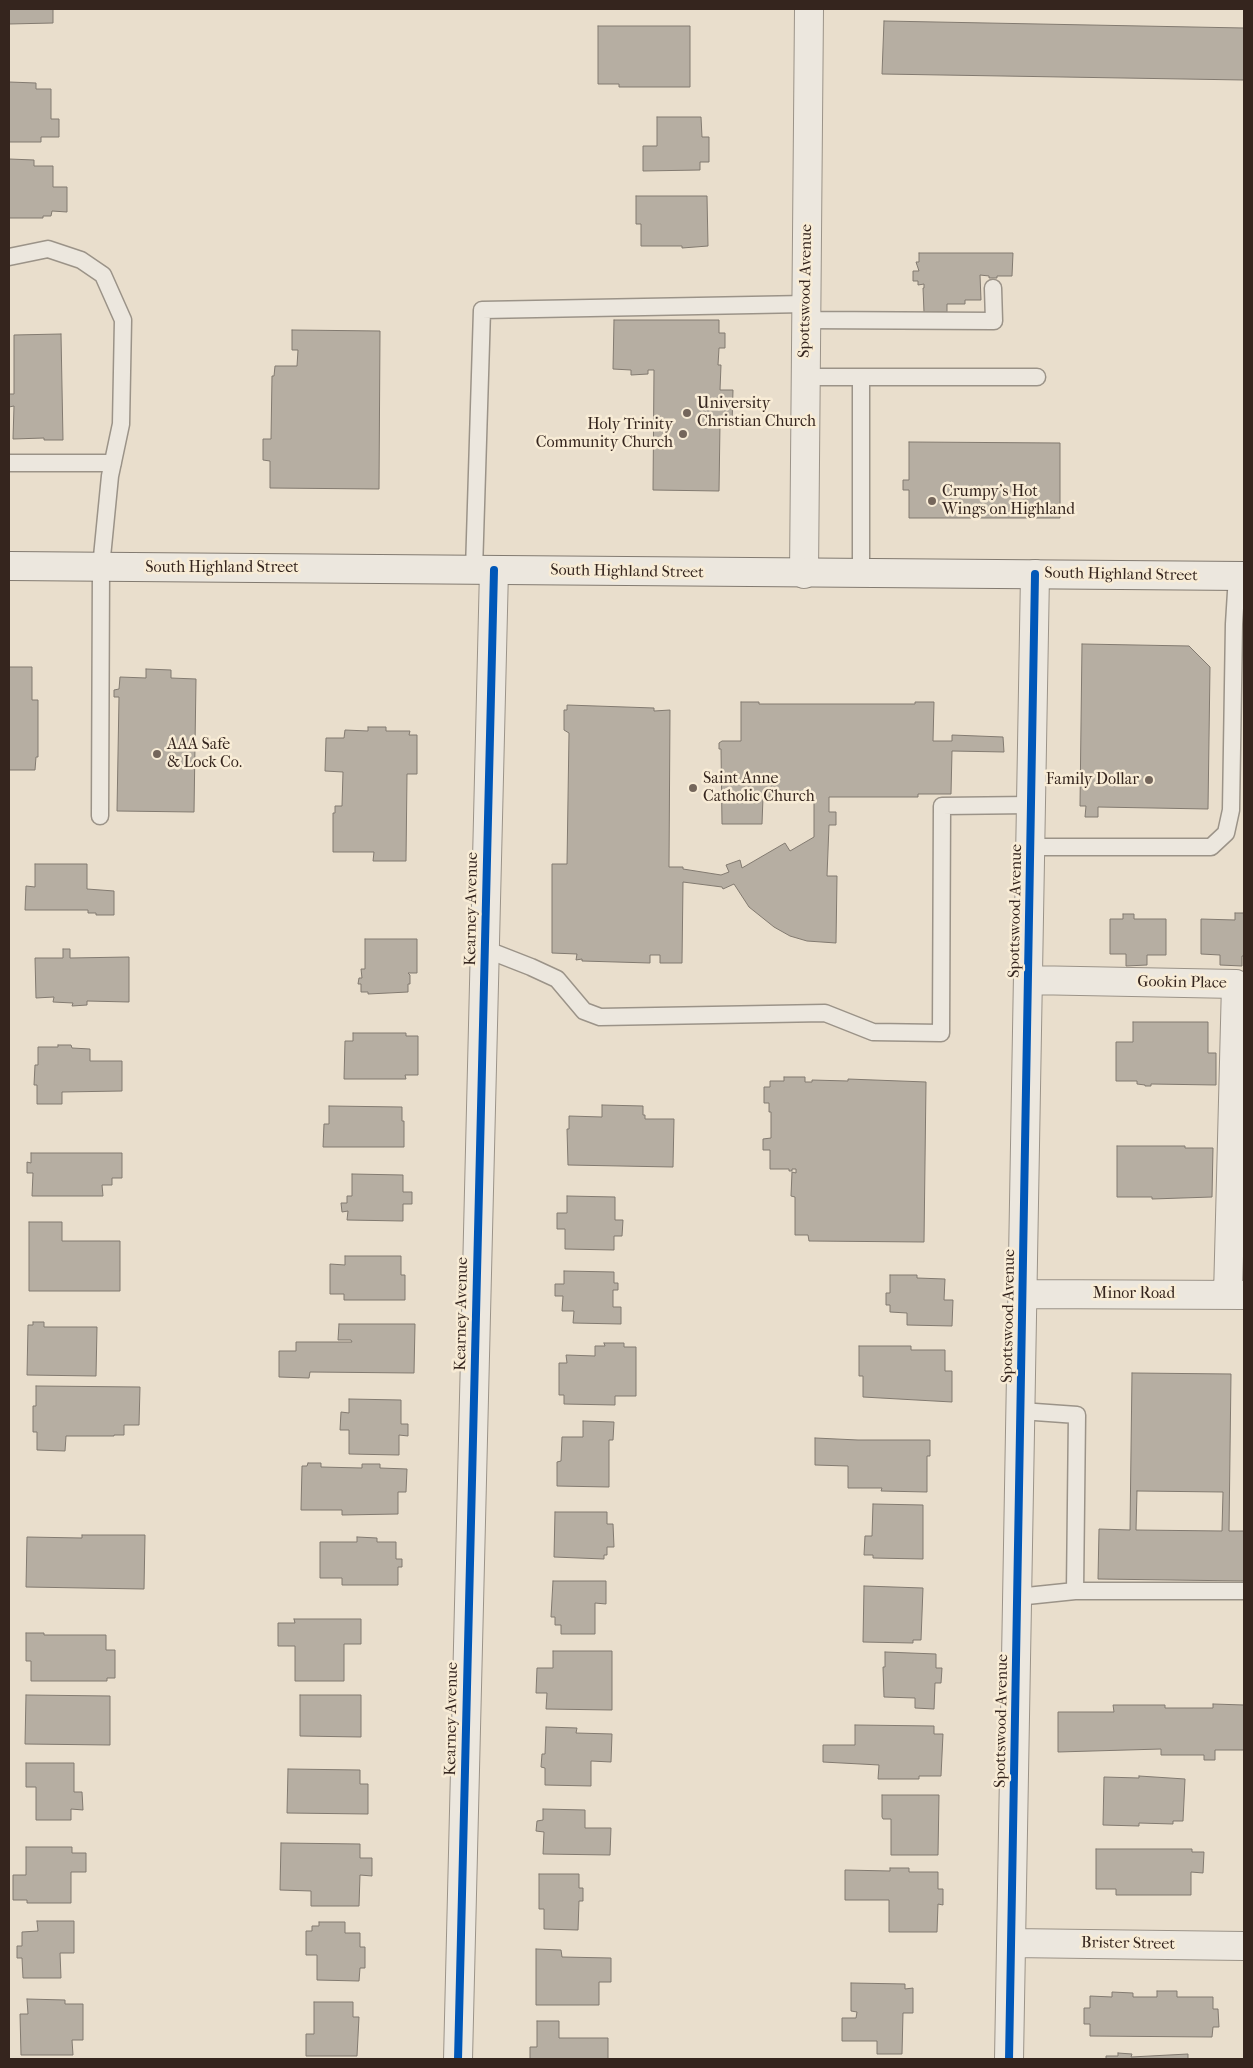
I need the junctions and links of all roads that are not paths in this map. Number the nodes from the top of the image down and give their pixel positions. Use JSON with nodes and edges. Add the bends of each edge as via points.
{"nodes":[{"id":1,"x":809,"y":9,"type":"edge"},
{"id":2,"x":9,"y":257,"type":"edge"},
{"id":3,"x":994,"y":288,"type":"dead end"},
{"id":4,"x":806,"y":312,"type":"junction"},
{"id":5,"x":806,"y":377,"type":"junction"},
{"id":6,"x":1037,"y":377,"type":"dead end"},
{"id":7,"x":861,"y":378,"type":"junction"},
{"id":8,"x":9,"y":463,"type":"edge"},
{"id":9,"x":113,"y":463,"type":"junction"},
{"id":10,"x":9,"y":566,"type":"edge"},
{"id":11,"x":101,"y":567,"type":"junction"},
{"id":12,"x":484,"y":570,"type":"junction"},
{"id":13,"x":804,"y":574,"type":"junction"},
{"id":14,"x":861,"y":574,"type":"junction"},
{"id":15,"x":1035,"y":574,"type":"junction"},
{"id":16,"x":1241,"y":576,"type":"edge"},
{"id":17,"x":1031,"y":805,"type":"junction"},
{"id":18,"x":100,"y":816,"type":"dead end"},
{"id":19,"x":1031,"y":847,"type":"junction"},
{"id":20,"x":485,"y":949,"type":"junction"},
{"id":21,"x":1028,"y":980,"type":"junction"},
{"id":22,"x":1023,"y":1294,"type":"junction"},
{"id":23,"x":1236,"y":1295,"type":"edge"},
{"id":24,"x":1021,"y":1411,"type":"junction"},
{"id":25,"x":1075,"y":1591,"type":"junction"},
{"id":26,"x":1244,"y":1591,"type":"edge"},
{"id":27,"x":1017,"y":1598,"type":"junction"},
{"id":28,"x":1012,"y":1943,"type":"junction"},
{"id":29,"x":1244,"y":1946,"type":"edge"},
{"id":30,"x":458,"y":2059,"type":"edge"},
{"id":31,"x":1009,"y":2059,"type":"edge"}],
"edges":[{"from":1,"to":4,"type":"street","name":"Spottswood Avenue"},
{"from":2,"to":9,"type":"lane","via":[[48,249],[81,260],[104,275],[123,320],[121,424]]},
{"from":3,"to":4,"type":"lane","via":[[994,320]]},
{"from":4,"to":5,"type":"street","name":"Spottswood Avenue"},
{"from":4,"to":12,"type":"lane","via":[[482,310]]},
{"from":5,"to":7,"type":"lane"},
{"from":5,"to":13,"type":"street","name":"Spottswood Avenue"},
{"from":6,"to":7,"type":"lane"},
{"from":7,"to":14,"type":"lane"},
{"from":8,"to":9,"type":"lane"},
{"from":9,"to":11,"type":"lane"},
{"from":10,"to":11,"type":"street","name":"South Highland Street"},
{"from":11,"to":12,"type":"street","name":"South Highland Street"},
{"from":11,"to":18,"type":"lane"},
{"from":12,"to":13,"type":"street","name":"South Highland Street"},
{"from":12,"to":20,"type":"street","name":"Kearney Avenue"},
{"from":13,"to":14,"type":"street","name":"South Highland Street"},
{"from":14,"to":15,"type":"street","name":"South Highland Street"},
{"from":15,"to":16,"type":"street","name":"South Highland Street"},
{"from":15,"to":17,"type":"street","name":"Spottswood Avenue"},
{"from":16,"to":19,"type":"lane","via":[[1234,624],[1232,810],[1226,833],[1211,847]]},
{"from":17,"to":19,"type":"street","name":"Spottswood Avenue"},
{"from":17,"to":20,"type":"lane","via":[[942,806],[941,1033],[873,1032],[825,1013],[600,1017],[584,1011],[557,979]]},
{"from":19,"to":21,"type":"street","name":"Spottswood Avenue"},
{"from":20,"to":30,"type":"street","name":"Kearney Avenue"},
{"from":21,"to":22,"type":"street","name":"Spottswood Avenue"},
{"from":21,"to":23,"type":"street","name":"Gookin Place","via":[[1236,984]]},
{"from":22,"to":23,"type":"street","name":"Minor Road"},
{"from":22,"to":24,"type":"street","name":"Spottswood Avenue"},
{"from":24,"to":25,"type":"lane","via":[[1077,1415]]},
{"from":24,"to":27,"type":"street","name":"Spottswood Avenue"},
{"from":25,"to":26,"type":"lane"},
{"from":25,"to":27,"type":"lane"},
{"from":27,"to":28,"type":"street","name":"Spottswood Avenue"},
{"from":28,"to":29,"type":"street","name":"Brister Street"},
{"from":28,"to":31,"type":"street","name":"Spottswood Avenue"}]}
